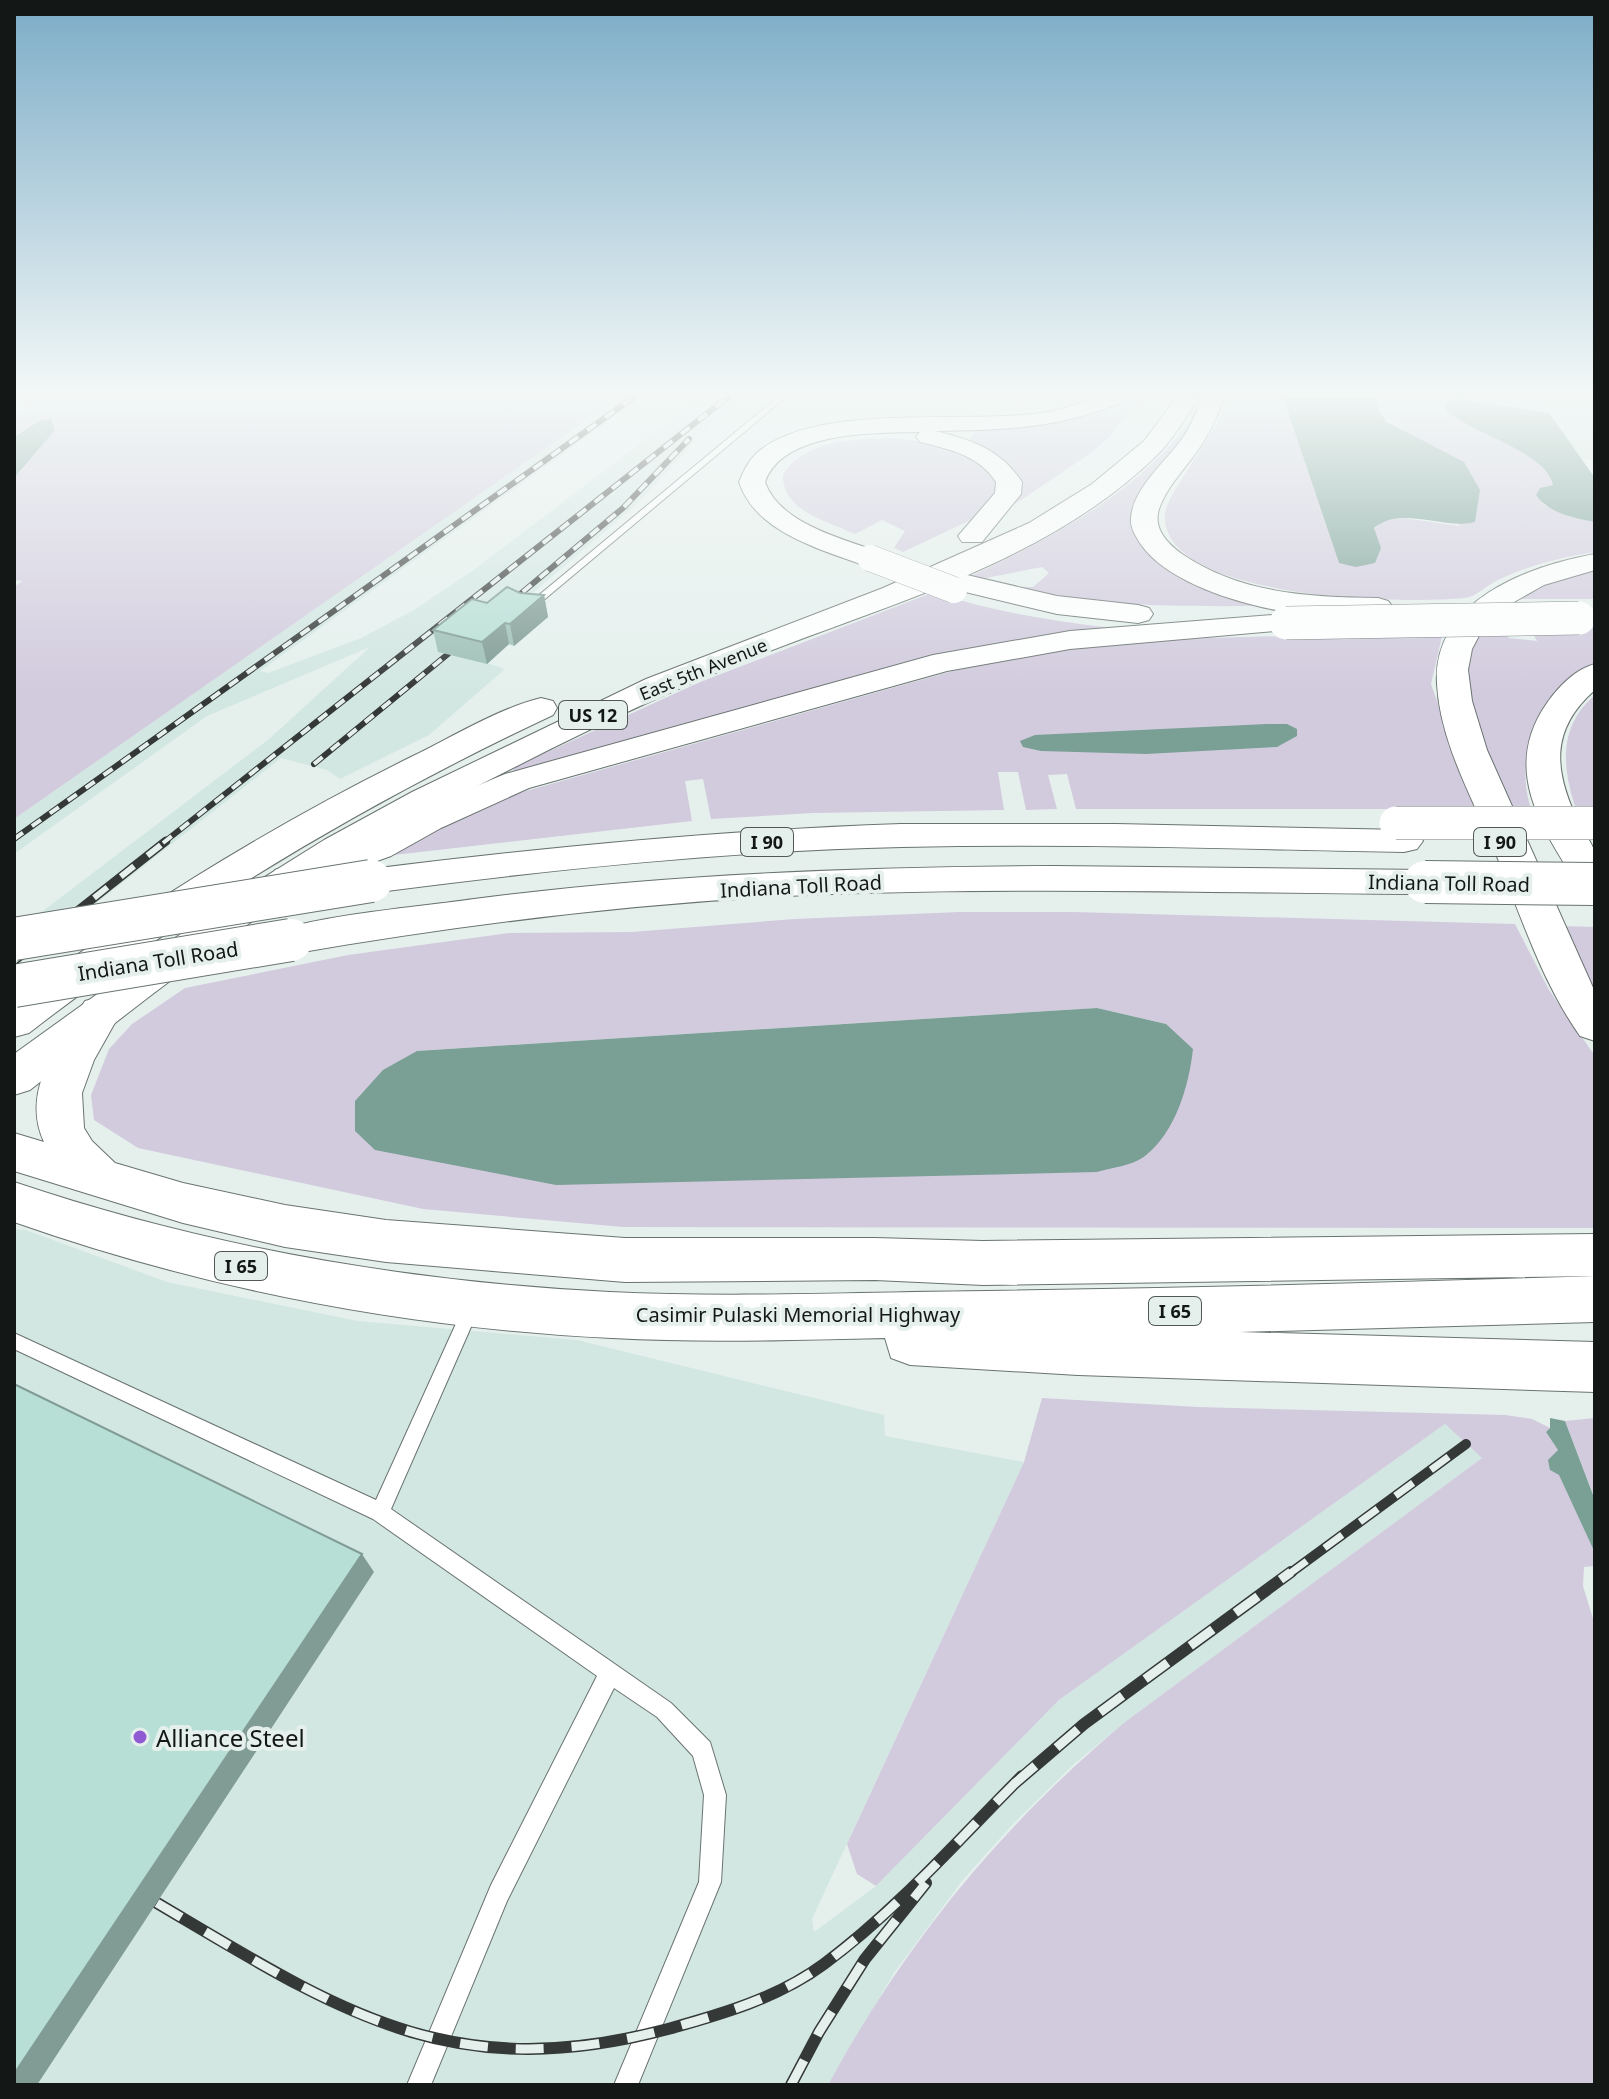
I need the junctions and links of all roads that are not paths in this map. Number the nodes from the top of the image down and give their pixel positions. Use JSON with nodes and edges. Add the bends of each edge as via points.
{"nodes":[{"id":1,"x":664,"y":495,"type":"edge"},
{"id":2,"x":757,"y":495,"type":"edge"},
{"id":3,"x":775,"y":495,"type":"edge"},
{"id":4,"x":1007,"y":495,"type":"edge"},
{"id":5,"x":1050,"y":495,"type":"edge"},
{"id":6,"x":1091,"y":495,"type":"edge"},
{"id":7,"x":1154,"y":495,"type":"edge"},
{"id":8,"x":972,"y":536,"type":"junction"},
{"id":9,"x":876,"y":556,"type":"junction"},
{"id":10,"x":1595,"y":562,"type":"edge"},
{"id":11,"x":960,"y":587,"type":"junction"},
{"id":12,"x":527,"y":609,"type":"edge"},
{"id":13,"x":1277,"y":612,"type":"junction"},
{"id":14,"x":1582,"y":613,"type":"edge"},
{"id":15,"x":1234,"y":625,"type":"junction"},
{"id":16,"x":1595,"y":674,"type":"edge"},
{"id":17,"x":1595,"y":823,"type":"edge"},
{"id":18,"x":1400,"y":832,"type":"junction"},
{"id":19,"x":1595,"y":843,"type":"edge"},
{"id":20,"x":289,"y":879,"type":"junction"},
{"id":21,"x":1595,"y":883,"type":"edge"},
{"id":22,"x":1432,"y":894,"type":"junction"},
{"id":23,"x":1595,"y":912,"type":"edge"},
{"id":24,"x":14,"y":939,"type":"edge"},
{"id":25,"x":14,"y":986,"type":"edge"},
{"id":26,"x":100,"y":1012,"type":"junction"},
{"id":27,"x":14,"y":1022,"type":"edge"},
{"id":28,"x":1595,"y":1025,"type":"edge"},
{"id":29,"x":14,"y":1078,"type":"edge"},
{"id":30,"x":14,"y":1152,"type":"edge"},
{"id":31,"x":99,"y":1178,"type":"junction"},
{"id":32,"x":19,"y":1206,"type":"edge"},
{"id":33,"x":1595,"y":1255,"type":"edge"},
{"id":34,"x":983,"y":1263,"type":"junction"},
{"id":35,"x":1595,"y":1299,"type":"edge"},
{"id":36,"x":474,"y":1303,"type":"junction"},
{"id":37,"x":754,"y":1317,"type":"junction"},
{"id":38,"x":14,"y":1341,"type":"edge"},
{"id":39,"x":1595,"y":1367,"type":"edge"},
{"id":40,"x":380,"y":1512,"type":"junction"},
{"id":41,"x":610,"y":1673,"type":"junction"},
{"id":42,"x":419,"y":2085,"type":"edge"},
{"id":43,"x":626,"y":2085,"type":"edge"}],
"edges":[{"from":1,"to":12,"type":"lane"},
{"from":2,"to":9,"type":"main road","via":[[764,507],[798,528]]},
{"from":3,"to":9,"type":"main road","via":[[808,522]]},
{"from":4,"to":8,"type":"main road"},
{"from":5,"to":8,"type":"main road","name":"East 5th Avenue","number":"US 12"},
{"from":6,"to":20,"type":"main road","name":"East 5th Avenue","number":"US 12","via":[[965,565],[599,712],[384,822]]},
{"from":7,"to":13,"type":"main road","via":[[1144,518],[1158,549],[1182,567]]},
{"from":8,"to":27,"type":"main road","name":"East 5th Avenue","number":"US 12","via":[[576,692],[415,768],[234,867],[130,935]]},
{"from":9,"to":11,"type":"main road","bridge":true},
{"from":10,"to":28,"type":"main road","via":[[1513,588],[1492,602],[1462,639],[1452,673],[1457,707],[1479,768],[1556,952]]},
{"from":11,"to":13,"type":"main road","via":[[1103,611],[1203,616]]},
{"from":11,"to":15,"type":"main road","via":[[1015,606],[1104,620]]},
{"from":13,"to":14,"type":"main road","bridge":true},
{"from":13,"to":14,"type":"main road"},
{"from":13,"to":15,"type":"main road"},
{"from":15,"to":20,"type":"main road","via":[[1057,642],[886,677],[517,781],[439,814],[378,848]]},
{"from":16,"to":21,"type":"main road","via":[[1559,706],[1545,731],[1541,758],[1543,786],[1554,815]]},
{"from":17,"to":18,"type":"main road","bridge":true},
{"from":18,"to":19,"type":"main road","name":"Indiana Toll Road","number":"I 90"},
{"from":18,"to":24,"type":"main road","name":"Indiana Toll Road","number":"I 90","bridge":true,"via":[[815,839],[530,860]]},
{"from":20,"to":26,"type":"main road","name":"East 5th Avenue","number":"US 12"},
{"from":21,"to":22,"type":"main road","name":"Indiana Toll Road","number":"I 90","bridge":true},
{"from":22,"to":23,"type":"main road"},
{"from":22,"to":25,"type":"main road","name":"Indiana Toll Road","number":"I 90","bridge":true,"via":[[1103,896],[975,879],[830,883],[427,918]]},
{"from":26,"to":29,"type":"main road","name":"East 5th Avenue","number":"US 12"},
{"from":26,"to":31,"type":"main road","via":[[60,1083],[56,1108],[68,1145]]},
{"from":30,"to":31,"type":"main road","number":"I 65"},
{"from":31,"to":34,"type":"main road","number":"I 65","via":[[271,1223],[386,1241],[625,1260]]},
{"from":32,"to":36,"type":"main road","name":"Casimir Pulaski Memorial Highway","number":"I 65","via":[[254,1269]]},
{"from":33,"to":34,"type":"main road","number":"I 65"},
{"from":34,"to":36,"type":"main road","via":[[925,1279],[644,1285],[501,1278],[483,1285]]},
{"from":35,"to":37,"type":"main road","name":"Casimir Pulaski Memorial Highway","number":"I 65"},
{"from":36,"to":37,"type":"main road","name":"Casimir Pulaski Memorial Highway","number":"I 65","via":[[611,1315]]},
{"from":36,"to":40,"type":"lane"},
{"from":37,"to":39,"type":"main road","via":[[863,1338],[1078,1351]]},
{"from":38,"to":40,"type":"lane"},
{"from":40,"to":41,"type":"lane"},
{"from":41,"to":42,"type":"lane","via":[[499,1893]]},
{"from":41,"to":43,"type":"lane","via":[[664,1710],[702,1750],[715,1795],[710,1882]]}]}
